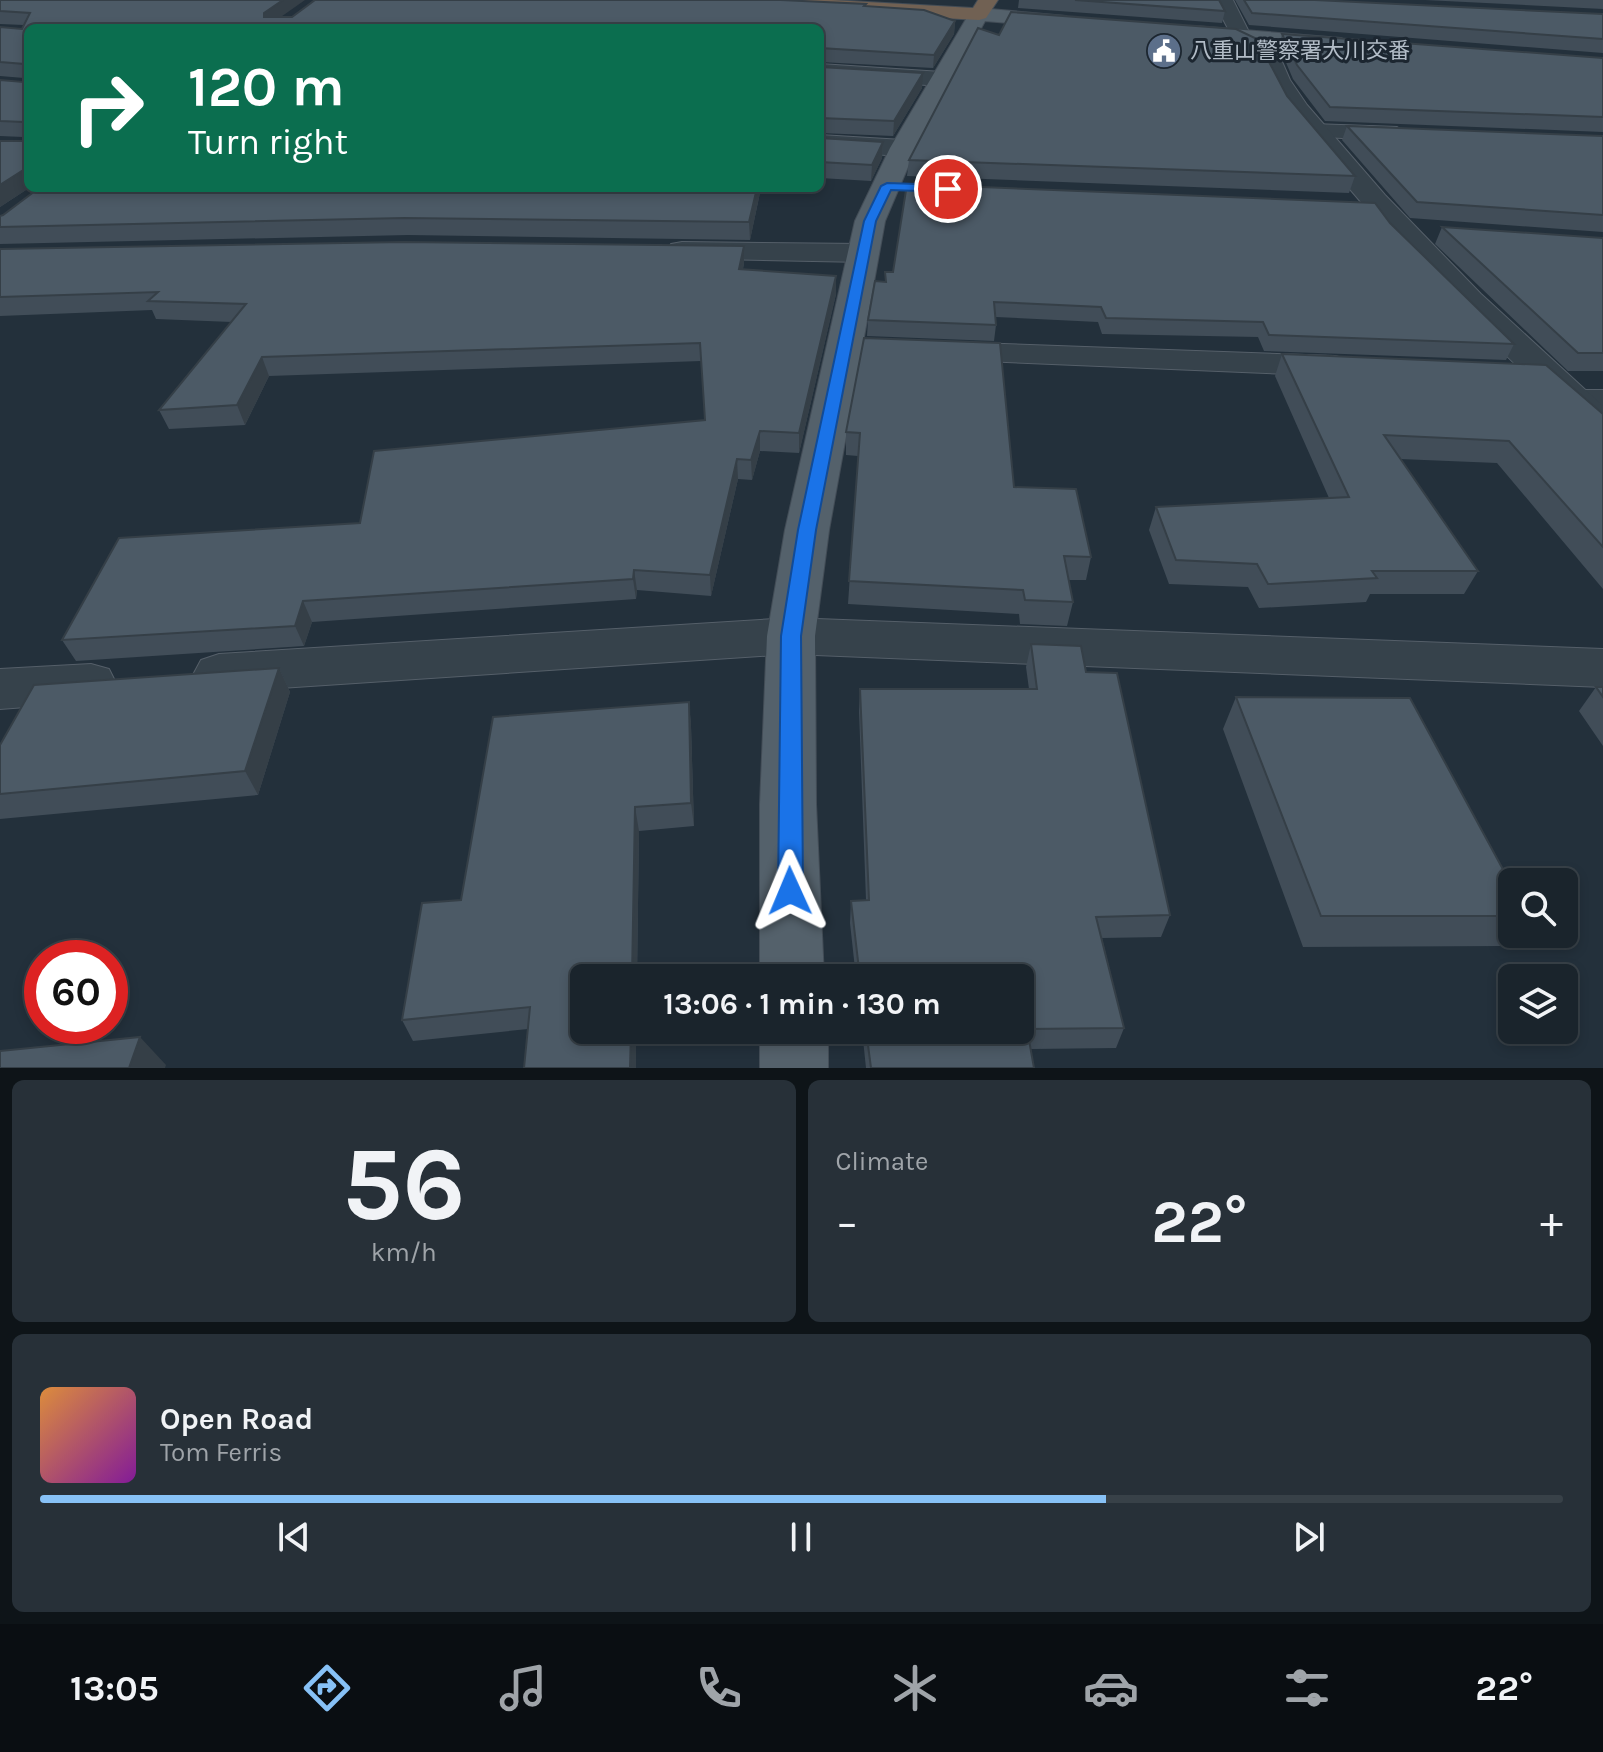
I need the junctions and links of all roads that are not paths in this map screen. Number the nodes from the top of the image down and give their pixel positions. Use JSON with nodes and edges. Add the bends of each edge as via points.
{"nodes":[{"id":1,"x":727,"y":0,"type":"edge"},
{"id":2,"x":1223,"y":0,"type":"edge"},
{"id":3,"x":983,"y":7,"type":"edge"},
{"id":4,"x":1088,"y":24,"type":"edge"},
{"id":5,"x":1180,"y":31,"type":"edge"},
{"id":6,"x":1241,"y":36,"type":"junction"},
{"id":7,"x":1364,"y":45,"type":"edge"},
{"id":8,"x":824,"y":71,"type":"edge"},
{"id":9,"x":942,"y":79,"type":"junction"},
{"id":10,"x":1313,"y":131,"type":"junction"},
{"id":11,"x":1420,"y":135,"type":"edge"},
{"id":12,"x":824,"y":143,"type":"edge"},
{"id":13,"x":903,"y":148,"type":"junction"},
{"id":14,"x":1347,"y":205,"type":"edge"},
{"id":15,"x":1388,"y":217,"type":"junction"},
{"id":16,"x":1445,"y":232,"type":"edge"},
{"id":17,"x":659,"y":250,"type":"edge"},
{"id":18,"x":864,"y":253,"type":"junction"},
{"id":19,"x":923,"y":351,"type":"edge"},
{"id":20,"x":1367,"y":368,"type":"edge"},
{"id":21,"x":1494,"y":372,"type":"edge"},
{"id":22,"x":1541,"y":374,"type":"junction"},
{"id":23,"x":1588,"y":400,"type":"edge"},
{"id":24,"x":1603,"y":426,"type":"edge"},
{"id":25,"x":791,"y":636,"type":"junction"},
{"id":26,"x":1603,"y":668,"type":"edge"},
{"id":27,"x":0,"y":689,"type":"edge"},
{"id":28,"x":792,"y":964,"type":"edge"},
{"id":29,"x":794,"y":1044,"type":"edge"},
{"id":30,"x":794,"y":1068,"type":"edge"}],
"edges":[{"from":1,"to":3,"type":"highway"},
{"from":2,"to":6,"type":"street"},
{"from":3,"to":4,"type":"main road"},
{"from":3,"to":9,"type":"main road"},
{"from":5,"to":6,"type":"main road"},
{"from":6,"to":7,"type":"main road"},
{"from":6,"to":10,"type":"street","via":[[1265,46],[1283,92]]},
{"from":8,"to":9,"type":"street"},
{"from":9,"to":13,"type":"main road"},
{"from":10,"to":11,"type":"lane"},
{"from":10,"to":15,"type":"street"},
{"from":12,"to":13,"type":"street"},
{"from":13,"to":18,"type":"main road","via":[[903,187],[870,221]]},
{"from":14,"to":15,"type":"street"},
{"from":15,"to":16,"type":"street"},
{"from":15,"to":22,"type":"street"},
{"from":17,"to":18,"type":"street"},
{"from":18,"to":25,"type":"main road","via":[[859,349],[807,530]]},
{"from":19,"to":20,"type":"lane"},
{"from":21,"to":22,"type":"lane"},
{"from":22,"to":23,"type":"street"},
{"from":23,"to":24,"type":"street"},
{"from":25,"to":26,"type":"street"},
{"from":25,"to":27,"type":"street"},
{"from":25,"to":28,"type":"main road"},
{"from":29,"to":30,"type":"main road"}]}
